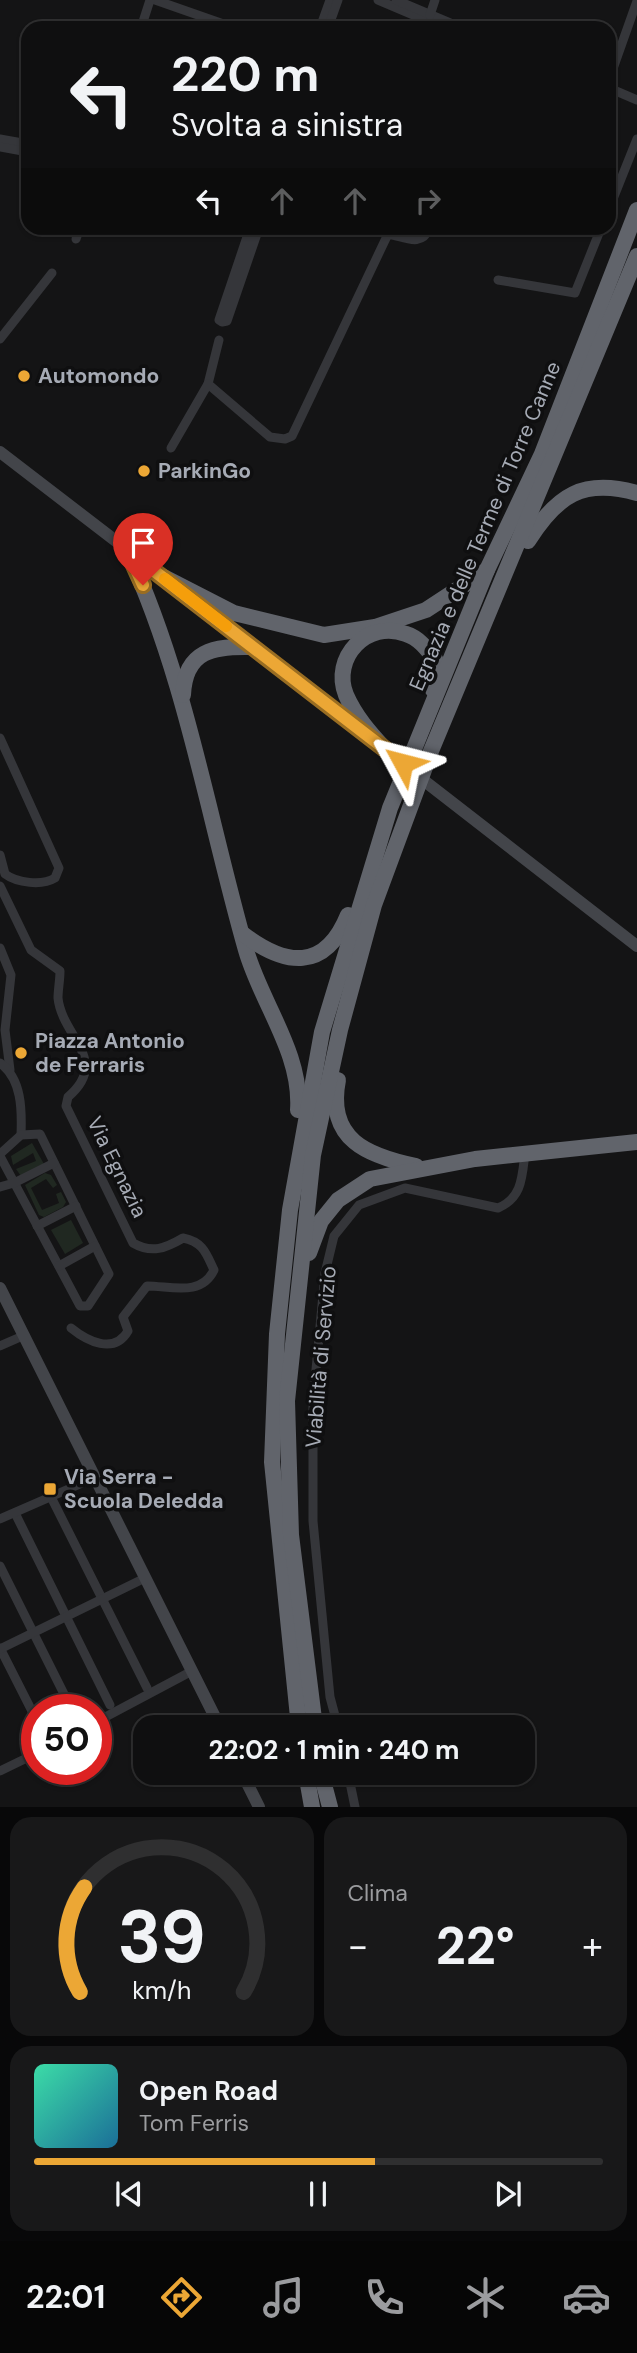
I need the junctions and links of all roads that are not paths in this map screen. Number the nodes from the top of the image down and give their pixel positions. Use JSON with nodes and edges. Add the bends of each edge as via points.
{"nodes":[{"id":1,"x":153,"y":0,"type":"edge"},
{"id":2,"x":330,"y":0,"type":"edge"},
{"id":3,"x":338,"y":0,"type":"edge"},
{"id":4,"x":378,"y":0,"type":"edge"},
{"id":5,"x":396,"y":0,"type":"edge"},
{"id":6,"x":435,"y":0,"type":"edge"},
{"id":7,"x":637,"y":1,"type":"edge"},
{"id":8,"x":430,"y":15,"type":"junction"},
{"id":9,"x":144,"y":21,"type":"edge"},
{"id":10,"x":214,"y":21,"type":"edge"},
{"id":11,"x":322,"y":21,"type":"edge"},
{"id":12,"x":330,"y":21,"type":"edge"},
{"id":13,"x":428,"y":21,"type":"edge"},
{"id":14,"x":445,"y":21,"type":"edge"},
{"id":15,"x":616,"y":60,"type":"edge"},
{"id":16,"x":616,"y":92,"type":"edge"},
{"id":17,"x":637,"y":100,"type":"edge"},
{"id":18,"x":0,"y":139,"type":"edge"},
{"id":19,"x":637,"y":139,"type":"edge"},
{"id":20,"x":21,"y":143,"type":"edge"},
{"id":21,"x":0,"y":147,"type":"edge"},
{"id":22,"x":21,"y":151,"type":"edge"},
{"id":23,"x":616,"y":192,"type":"edge"},
{"id":24,"x":637,"y":210,"type":"edge"},
{"id":25,"x":77,"y":235,"type":"edge"},
{"id":26,"x":248,"y":235,"type":"edge"},
{"id":27,"x":257,"y":235,"type":"edge"},
{"id":28,"x":387,"y":235,"type":"edge"},
{"id":29,"x":400,"y":235,"type":"edge"},
{"id":30,"x":425,"y":235,"type":"edge"},
{"id":31,"x":598,"y":235,"type":"edge"},
{"id":32,"x":76,"y":239,"type":"dead end"},
{"id":33,"x":637,"y":256,"type":"edge"},
{"id":34,"x":52,"y":273,"type":"dead end"},
{"id":35,"x":498,"y":280,"type":"dead end"},
{"id":36,"x":0,"y":340,"type":"edge"},
{"id":37,"x":219,"y":340,"type":"dead end"},
{"id":38,"x":208,"y":384,"type":"junction"},
{"id":39,"x":171,"y":448,"type":"dead end"},
{"id":40,"x":0,"y":452,"type":"edge"},
{"id":41,"x":637,"y":493,"type":"edge"},
{"id":42,"x":127,"y":550,"type":"junction"},
{"id":43,"x":487,"y":570,"type":"junction"},
{"id":44,"x":158,"y":574,"type":"junction"},
{"id":45,"x":252,"y":647,"type":"junction"},
{"id":46,"x":466,"y":668,"type":"junction"},
{"id":47,"x":183,"y":704,"type":"junction"},
{"id":48,"x":0,"y":737,"type":"edge"},
{"id":49,"x":419,"y":738,"type":"junction"},
{"id":50,"x":385,"y":749,"type":"junction"},
{"id":51,"x":381,"y":831,"type":"junction"},
{"id":52,"x":0,"y":855,"type":"edge"},
{"id":53,"x":0,"y":886,"type":"edge"},
{"id":54,"x":243,"y":934,"type":"junction"},
{"id":55,"x":637,"y":946,"type":"edge"},
{"id":56,"x":0,"y":948,"type":"edge"},
{"id":57,"x":356,"y":970,"type":"junction"},
{"id":58,"x":10,"y":987,"type":"junction"},
{"id":59,"x":0,"y":992,"type":"edge"},
{"id":60,"x":0,"y":1063,"type":"edge"},
{"id":61,"x":10,"y":1070,"type":"junction"},
{"id":62,"x":21,"y":1135,"type":"junction"},
{"id":63,"x":637,"y":1142,"type":"edge"},
{"id":64,"x":525,"y":1153,"type":"junction"},
{"id":65,"x":0,"y":1155,"type":"edge"},
{"id":66,"x":54,"y":1163,"type":"junction"},
{"id":67,"x":422,"y":1168,"type":"junction"},
{"id":68,"x":14,"y":1183,"type":"junction"},
{"id":69,"x":0,"y":1187,"type":"edge"},
{"id":70,"x":76,"y":1206,"type":"junction"},
{"id":71,"x":290,"y":1210,"type":"junction"},
{"id":72,"x":37,"y":1226,"type":"junction"},
{"id":73,"x":95,"y":1246,"type":"junction"},
{"id":74,"x":59,"y":1266,"type":"junction"},
{"id":75,"x":303,"y":1268,"type":"junction"},
{"id":76,"x":0,"y":1288,"type":"edge"},
{"id":77,"x":71,"y":1328,"type":"dead end"},
{"id":78,"x":25,"y":1335,"type":"junction"},
{"id":79,"x":0,"y":1346,"type":"edge"},
{"id":80,"x":96,"y":1477,"type":"junction"},
{"id":81,"x":51,"y":1497,"type":"junction"},
{"id":82,"x":15,"y":1513,"type":"junction"},
{"id":83,"x":0,"y":1519,"type":"edge"},
{"id":84,"x":0,"y":1566,"type":"edge"},
{"id":85,"x":145,"y":1578,"type":"junction"},
{"id":86,"x":103,"y":1599,"type":"junction"},
{"id":87,"x":65,"y":1617,"type":"junction"},
{"id":88,"x":33,"y":1633,"type":"junction"},
{"id":89,"x":0,"y":1649,"type":"edge"},
{"id":90,"x":192,"y":1671,"type":"junction"},
{"id":91,"x":146,"y":1688,"type":"dead end"},
{"id":92,"x":23,"y":1694,"type":"edge"},
{"id":93,"x":64,"y":1694,"type":"edge"},
{"id":94,"x":104,"y":1694,"type":"edge"},
{"id":95,"x":112,"y":1714,"type":"edge"},
{"id":96,"x":214,"y":1715,"type":"edge"},
{"id":97,"x":298,"y":1715,"type":"edge"},
{"id":98,"x":314,"y":1715,"type":"edge"},
{"id":99,"x":335,"y":1715,"type":"edge"},
{"id":100,"x":21,"y":1758,"type":"edge"},
{"id":101,"x":1,"y":1766,"type":"edge"},
{"id":102,"x":248,"y":1785,"type":"edge"},
{"id":103,"x":308,"y":1785,"type":"edge"},
{"id":104,"x":324,"y":1785,"type":"edge"},
{"id":105,"x":350,"y":1785,"type":"edge"},
{"id":106,"x":259,"y":1807,"type":"edge"},
{"id":107,"x":312,"y":1807,"type":"edge"},
{"id":108,"x":330,"y":1807,"type":"edge"},
{"id":109,"x":355,"y":1807,"type":"edge"}],
"edges":[{"from":1,"to":9,"type":"street"},
{"from":1,"to":10,"type":"street"},
{"from":2,"to":11,"type":"street"},
{"from":3,"to":12,"type":"street"},
{"from":4,"to":13,"type":"street"},
{"from":5,"to":8,"type":"street"},
{"from":6,"to":8,"type":"street"},
{"from":7,"to":15,"type":"street"},
{"from":8,"to":14,"type":"street"},
{"from":16,"to":17,"type":"street"},
{"from":18,"to":20,"type":"street"},
{"from":19,"to":23,"type":"street"},
{"from":21,"to":22,"type":"street"},
{"from":24,"to":43,"type":"highway","name":"Egnazia e delle Terme di Torre Canne","via":[[542,454]]},
{"from":25,"to":32,"type":"street"},
{"from":26,"to":27,"type":"street","via":[[222,322],[227,321]]},
{"from":28,"to":38,"type":"street","via":[[292,436],[270,437]]},
{"from":29,"to":30,"type":"street","via":[[416,241]]},
{"from":31,"to":35,"type":"street","via":[[575,293]]},
{"from":33,"to":46,"type":"highway","name":"Egnazia e delle Terme di Torre Canne"},
{"from":34,"to":36,"type":"street"},
{"from":37,"to":38,"type":"street"},
{"from":38,"to":39,"type":"street"},
{"from":40,"to":42,"type":"main road"},
{"from":41,"to":46,"type":"highway","via":[[610,485],[576,492],[547,512],[520,554],[475,659]]},
{"from":42,"to":44,"type":"main road"},
{"from":42,"to":47,"type":"highway","via":[[151,603]]},
{"from":43,"to":44,"type":"highway","via":[[426,610],[375,627],[324,635],[234,613]]},
{"from":43,"to":49,"type":"highway","name":"Egnazia e delle Terme di Torre Canne"},
{"from":44,"to":45,"type":"main road"},
{"from":45,"to":47,"type":"highway","via":[[226,646],[201,654],[184,675]]},
{"from":45,"to":50,"type":"main road"},
{"from":46,"to":57,"type":"highway","name":"Egnazia e delle Terme di Torre Canne","via":[[374,905]]},
{"from":47,"to":54,"type":"highway"},
{"from":48,"to":52,"type":"street","via":[[59,868],[49,882],[19,881],[5,874]]},
{"from":49,"to":50,"type":"highway","via":[[433,689],[435,659],[407,634],[366,636],[347,654],[344,686],[365,727]]},
{"from":49,"to":51,"type":"highway","name":"Egnazia e delle Terme di Torre Canne"},
{"from":50,"to":55,"type":"main road"},
{"from":51,"to":54,"type":"highway","via":[[342,930],[313,958],[288,959],[265,951]]},
{"from":51,"to":71,"type":"highway","name":"Egnazia e delle Terme di Torre Canne","via":[[322,1032]]},
{"from":53,"to":77,"type":"street","name":"Via Egnazia","via":[[32,950],[60,971],[58,999],[85,1063],[85,1075],[66,1106],[133,1243],[163,1250],[183,1238],[195,1240],[204,1247],[214,1270],[211,1278],[192,1290],[147,1286],[123,1317],[128,1331],[124,1338],[108,1345],[87,1341]]},
{"from":54,"to":71,"type":"highway","via":[[246,952],[280,1028],[299,1093]]},
{"from":56,"to":58,"type":"street","via":[[11,975]]},
{"from":57,"to":67,"type":"highway","via":[[359,984],[335,1096],[340,1123],[355,1144],[379,1158]]},
{"from":57,"to":75,"type":"highway","name":"Egnazia e delle Terme di Torre Canne","via":[[313,1155]]},
{"from":58,"to":59,"type":"street"},
{"from":58,"to":61,"type":"street","via":[[5,1013]]},
{"from":60,"to":61,"type":"street"},
{"from":61,"to":62,"type":"street","via":[[23,1104]]},
{"from":62,"to":65,"type":"street"},
{"from":62,"to":66,"type":"street","via":[[40,1134]]},
{"from":63,"to":64,"type":"highway"},
{"from":64,"to":67,"type":"highway"},
{"from":64,"to":99,"type":"street","name":"Viabilità di Servizio","via":[[520,1188],[511,1203],[498,1208],[405,1188],[359,1205],[334,1236],[325,1273],[313,1402],[313,1521]]},
{"from":65,"to":68,"type":"street"},
{"from":66,"to":68,"type":"street"},
{"from":66,"to":70,"type":"street"},
{"from":67,"to":75,"type":"highway","via":[[370,1179],[338,1200],[321,1221]]},
{"from":68,"to":69,"type":"street"},
{"from":68,"to":72,"type":"street"},
{"from":70,"to":72,"type":"street"},
{"from":70,"to":73,"type":"street"},
{"from":71,"to":97,"type":"highway","name":"Egnazia e delle Terme di Torre Canne","via":[[277,1334],[272,1462]]},
{"from":72,"to":74,"type":"street"},
{"from":73,"to":74,"type":"street"},
{"from":73,"to":74,"type":"street","via":[[109,1274],[88,1306],[80,1306]]},
{"from":75,"to":98,"type":"highway","name":"Egnazia e delle Terme di Torre Canne","via":[[287,1401],[291,1535]]},
{"from":76,"to":78,"type":"main road"},
{"from":78,"to":79,"type":"street"},
{"from":78,"to":80,"type":"main road"},
{"from":80,"to":81,"type":"street"},
{"from":80,"to":85,"type":"main road"},
{"from":81,"to":82,"type":"street"},
{"from":81,"to":86,"type":"street"},
{"from":82,"to":83,"type":"street"},
{"from":82,"to":87,"type":"street"},
{"from":84,"to":88,"type":"street"},
{"from":85,"to":86,"type":"street"},
{"from":85,"to":90,"type":"main road"},
{"from":86,"to":87,"type":"street"},
{"from":86,"to":91,"type":"street"},
{"from":87,"to":88,"type":"street"},
{"from":87,"to":94,"type":"street"},
{"from":88,"to":89,"type":"street"},
{"from":88,"to":93,"type":"street"},
{"from":89,"to":92,"type":"street"},
{"from":90,"to":95,"type":"street"},
{"from":90,"to":96,"type":"main road"},
{"from":100,"to":101,"type":"street"},
{"from":102,"to":106,"type":"main road"},
{"from":103,"to":107,"type":"highway"},
{"from":104,"to":108,"type":"highway"},
{"from":105,"to":109,"type":"street"}]}
